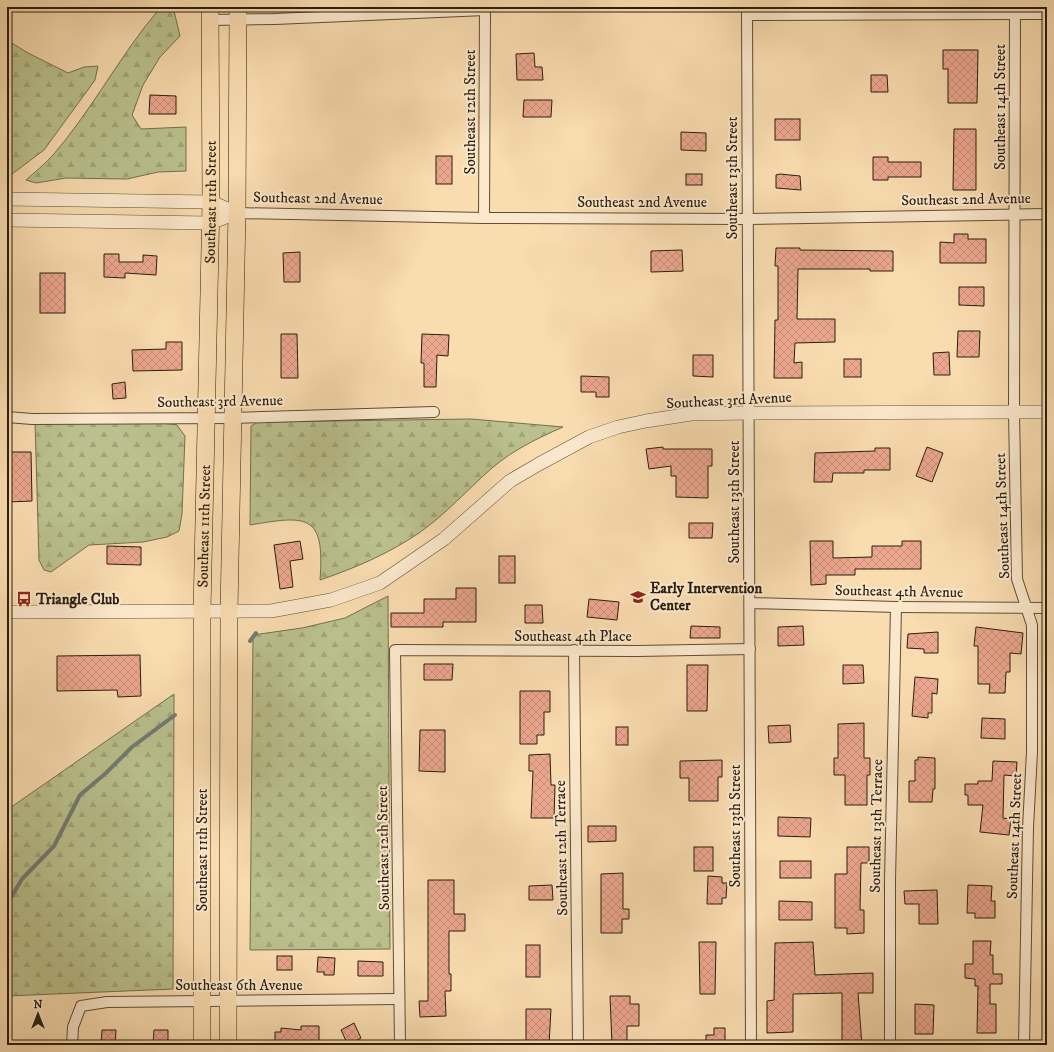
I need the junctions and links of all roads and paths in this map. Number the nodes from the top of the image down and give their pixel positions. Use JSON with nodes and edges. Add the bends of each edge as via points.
{"nodes":[{"id":1,"x":485,"y":8,"type":"edge"},
{"id":2,"x":747,"y":11,"type":"edge"},
{"id":3,"x":1015,"y":11,"type":"edge"},
{"id":4,"x":238,"y":13,"type":"edge"},
{"id":5,"x":210,"y":14,"type":"edge"},
{"id":6,"x":1047,"y":14,"type":"edge"},
{"id":7,"x":7,"y":199,"type":"edge"},
{"id":8,"x":211,"y":202,"type":"junction"},
{"id":9,"x":237,"y":213,"type":"junction"},
{"id":10,"x":1014,"y":214,"type":"junction"},
{"id":11,"x":1047,"y":214,"type":"edge"},
{"id":12,"x":484,"y":218,"type":"junction"},
{"id":13,"x":747,"y":219,"type":"junction"},
{"id":14,"x":7,"y":220,"type":"edge"},
{"id":15,"x":210,"y":223,"type":"junction"},
{"id":16,"x":434,"y":412,"type":"dead end"},
{"id":17,"x":1014,"y":412,"type":"junction"},
{"id":18,"x":1047,"y":412,"type":"edge"},
{"id":19,"x":749,"y":413,"type":"junction"},
{"id":20,"x":7,"y":416,"type":"edge"},
{"id":21,"x":206,"y":418,"type":"junction"},
{"id":22,"x":233,"y":418,"type":"junction"},
{"id":23,"x":750,"y":603,"type":"junction"},
{"id":24,"x":896,"y":607,"type":"junction"},
{"id":25,"x":1047,"y":608,"type":"edge"},
{"id":26,"x":1028,"y":609,"type":"junction"},
{"id":27,"x":202,"y":611,"type":"junction"},
{"id":28,"x":229,"y":611,"type":"junction"},
{"id":29,"x":7,"y":612,"type":"edge"},
{"id":30,"x":750,"y":649,"type":"junction"},
{"id":31,"x":395,"y":650,"type":"joint"},
{"id":32,"x":574,"y":650,"type":"junction"},
{"id":33,"x":398,"y":999,"type":"junction"},
{"id":34,"x":202,"y":1001,"type":"junction"},
{"id":35,"x":228,"y":1001,"type":"junction"},
{"id":36,"x":72,"y":1045,"type":"edge"},
{"id":37,"x":202,"y":1045,"type":"edge"},
{"id":38,"x":228,"y":1045,"type":"edge"},
{"id":39,"x":400,"y":1045,"type":"edge"},
{"id":40,"x":578,"y":1045,"type":"edge"},
{"id":41,"x":751,"y":1045,"type":"edge"},
{"id":42,"x":890,"y":1045,"type":"edge"},
{"id":43,"x":1024,"y":1045,"type":"edge"}],
"edges":[{"from":1,"to":4,"type":"street"},
{"from":1,"to":12,"type":"street","name":"Southeast 12th Street"},
{"from":2,"to":3,"type":"street"},
{"from":2,"to":13,"type":"street","name":"Southeast 13th Street"},
{"from":3,"to":6,"type":"street"},
{"from":3,"to":10,"type":"street","name":"Southeast 14th Street"},
{"from":4,"to":5,"type":"street"},
{"from":4,"to":9,"type":"highway","name":"Southeast 11th Street"},
{"from":5,"to":8,"type":"highway","name":"Southeast 11th Street"},
{"from":7,"to":8,"type":"street","name":"Southeast 2nd Avenue"},
{"from":8,"to":9,"type":"street","name":"Southeast 2nd Avenue"},
{"from":8,"to":15,"type":"highway","name":"Southeast 11th Street"},
{"from":9,"to":12,"type":"street","name":"Southeast 2nd Avenue"},
{"from":9,"to":15,"type":"street","name":"Southeast 2nd Avenue"},
{"from":9,"to":22,"type":"highway","name":"Southeast 11th Street"},
{"from":10,"to":11,"type":"street","name":"Southeast 2nd Avenue"},
{"from":10,"to":13,"type":"street","name":"Southeast 2nd Avenue"},
{"from":10,"to":17,"type":"street","name":"Southeast 14th Street"},
{"from":12,"to":13,"type":"street","name":"Southeast 2nd Avenue"},
{"from":13,"to":19,"type":"street","name":"Southeast 13th Street"},
{"from":14,"to":15,"type":"street","name":"Southeast 2nd Avenue"},
{"from":15,"to":21,"type":"highway","name":"Southeast 11th Street"},
{"from":16,"to":22,"type":"street","name":"Southeast 3rd Avenue"},
{"from":17,"to":18,"type":"street","name":"Southeast 3rd Avenue"},
{"from":17,"to":19,"type":"street","name":"Southeast 3rd Avenue"},
{"from":17,"to":26,"type":"street","name":"Southeast 14th Street","via":[[1017,579]]},
{"from":19,"to":23,"type":"street","name":"Southeast 13th Street"},
{"from":19,"to":28,"type":"street","name":"Southeast 3rd Avenue","via":[[691,414],[618,427],[589,437],[510,481],[484,506],[428,551],[380,582],[331,600],[271,611]]},
{"from":20,"to":21,"type":"street","name":"Southeast 3rd Avenue","via":[[32,419]]},
{"from":21,"to":22,"type":"street","name":"Southeast 3rd Avenue"},
{"from":21,"to":27,"type":"highway","name":"Southeast 11th Street"},
{"from":22,"to":28,"type":"highway","name":"Southeast 11th Street"},
{"from":23,"to":24,"type":"street","name":"Southeast 4th Avenue"},
{"from":23,"to":30,"type":"street","name":"Southeast 13th Street"},
{"from":24,"to":26,"type":"street","name":"Southeast 4th Avenue"},
{"from":24,"to":42,"type":"street","name":"Southeast 13th Terrace","via":[[890,880]]},
{"from":25,"to":26,"type":"street","name":"Southeast 4th Avenue"},
{"from":26,"to":43,"type":"street","name":"Southeast 14th Street","via":[[1032,625],[1032,752]]},
{"from":27,"to":28,"type":"street"},
{"from":27,"to":29,"type":"street"},
{"from":27,"to":34,"type":"highway","name":"Southeast 11th Street"},
{"from":28,"to":35,"type":"highway","name":"Southeast 11th Street"},
{"from":30,"to":32,"type":"street","name":"Southeast 4th Place"},
{"from":30,"to":41,"type":"street","name":"Southeast 13th Street"},
{"from":31,"to":32,"type":"street","name":"Southeast 4th Place"},
{"from":31,"to":33,"type":"street","name":"Southeast 12th Street"},
{"from":32,"to":40,"type":"street","name":"Southeast 12th Terrace"},
{"from":33,"to":35,"type":"street","name":"Southeast 6th Avenue"},
{"from":33,"to":39,"type":"street","name":"Southeast 12th Street"},
{"from":34,"to":35,"type":"street","name":"Southeast 6th Avenue"},
{"from":34,"to":36,"type":"street","name":"Southeast 6th Avenue","via":[[107,1002],[81,1006],[73,1027]]},
{"from":34,"to":37,"type":"highway","name":"Southeast 11th Street"},
{"from":35,"to":38,"type":"highway","name":"Southeast 11th Street"}]}
